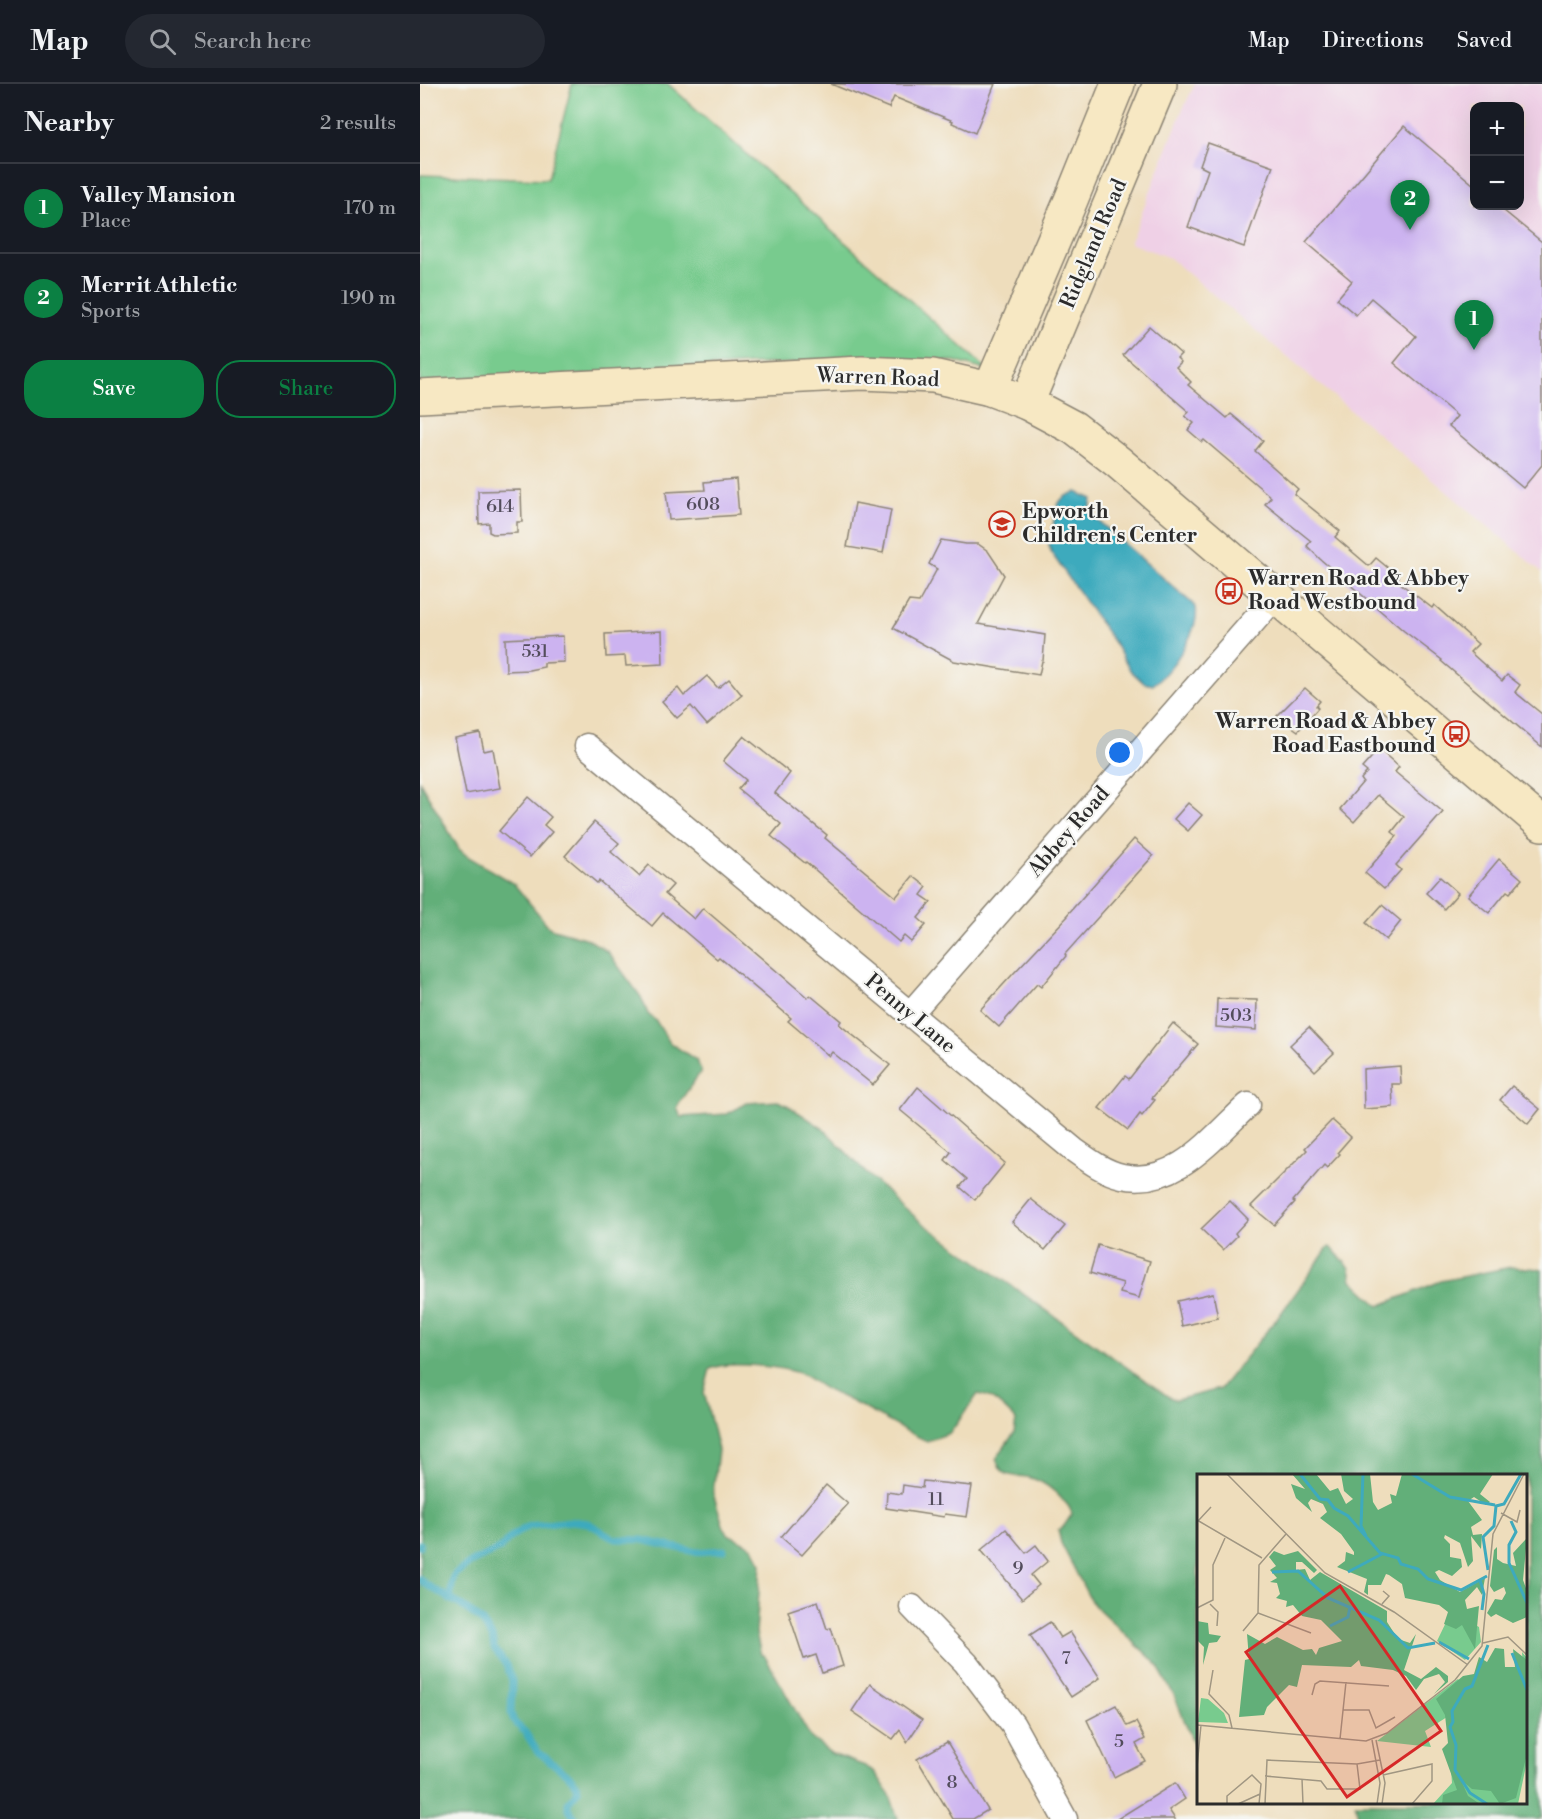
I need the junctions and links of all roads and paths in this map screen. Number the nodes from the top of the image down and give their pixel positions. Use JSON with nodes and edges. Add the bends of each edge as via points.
{"nodes":[{"id":1,"x":1118,"y":84,"type":"edge"},
{"id":2,"x":1160,"y":84,"type":"edge"},
{"id":3,"x":990,"y":389,"type":"junction"},
{"id":4,"x":420,"y":396,"type":"edge"},
{"id":5,"x":1028,"y":403,"type":"junction"},
{"id":6,"x":1275,"y":597,"type":"junction"},
{"id":7,"x":587,"y":746,"type":"dead end"},
{"id":8,"x":1542,"y":824,"type":"edge"},
{"id":9,"x":910,"y":1014,"type":"junction"},
{"id":10,"x":1248,"y":1105,"type":"dead end"},
{"id":11,"x":912,"y":1607,"type":"dead end"},
{"id":12,"x":1065,"y":1819,"type":"edge"}],
"edges":[{"from":1,"to":3,"type":"street","name":"Ridgland Road"},
{"from":2,"to":5,"type":"street","name":"Ridgland Road"},
{"from":3,"to":4,"type":"street","name":"Warren Road","via":[[933,376],[862,373]]},
{"from":3,"to":5,"type":"street","name":"Warren Road"},
{"from":5,"to":6,"type":"street","name":"Warren Road","via":[[1074,428]]},
{"from":6,"to":8,"type":"street","name":"Warren Road"},
{"from":6,"to":9,"type":"street","name":"Abbey Road"},
{"from":7,"to":9,"type":"street","name":"Penny Lane"},
{"from":9,"to":10,"type":"street","name":"Penny Lane","via":[[1074,1150],[1104,1170],[1122,1176],[1155,1177],[1171,1172]]},
{"from":11,"to":12,"type":"street","via":[[966,1664],[1013,1725]]}]}
